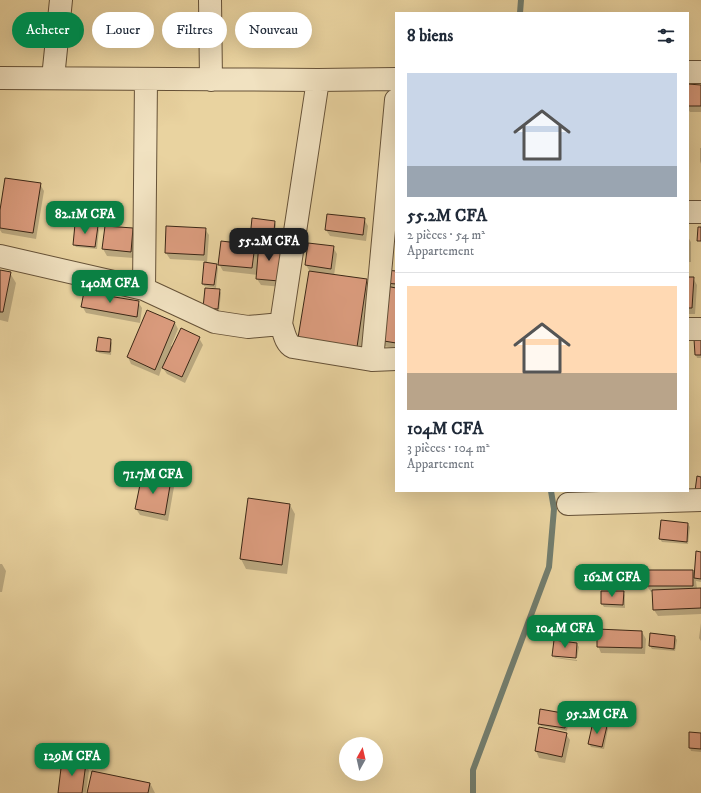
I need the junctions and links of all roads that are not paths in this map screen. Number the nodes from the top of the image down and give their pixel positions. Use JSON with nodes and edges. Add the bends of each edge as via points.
{"nodes":[{"id":1,"x":61,"y":0,"type":"edge"},
{"id":2,"x":210,"y":0,"type":"edge"},
{"id":3,"x":689,"y":72,"type":"edge"},
{"id":4,"x":701,"y":72,"type":"edge"},
{"id":5,"x":0,"y":78,"type":"edge"},
{"id":6,"x":53,"y":78,"type":"junction"},
{"id":7,"x":146,"y":79,"type":"junction"},
{"id":8,"x":395,"y":79,"type":"edge"},
{"id":9,"x":211,"y":80,"type":"junction"},
{"id":10,"x":318,"y":80,"type":"junction"},
{"id":11,"x":395,"y":111,"type":"edge"},
{"id":12,"x":689,"y":212,"type":"edge"},
{"id":13,"x":701,"y":212,"type":"edge"},
{"id":14,"x":0,"y":256,"type":"edge"},
{"id":15,"x":144,"y":289,"type":"junction"},
{"id":16,"x":281,"y":324,"type":"junction"},
{"id":17,"x":689,"y":329,"type":"edge"},
{"id":18,"x":701,"y":329,"type":"edge"},
{"id":19,"x":395,"y":359,"type":"edge"},
{"id":20,"x":372,"y":360,"type":"junction"},
{"id":21,"x":701,"y":500,"type":"edge"},
{"id":22,"x":568,"y":504,"type":"dead end"}],
"edges":[{"from":1,"to":6,"type":"street"},
{"from":2,"to":9,"type":"street"},
{"from":3,"to":4,"type":"street"},
{"from":5,"to":6,"type":"street"},
{"from":6,"to":7,"type":"street"},
{"from":7,"to":9,"type":"street"},
{"from":7,"to":15,"type":"street"},
{"from":8,"to":10,"type":"street"},
{"from":9,"to":10,"type":"street"},
{"from":10,"to":16,"type":"street"},
{"from":11,"to":20,"type":"street"},
{"from":12,"to":13,"type":"street"},
{"from":14,"to":15,"type":"street"},
{"from":15,"to":16,"type":"street","via":[[215,322],[248,327]]},
{"from":16,"to":20,"type":"street","via":[[285,338],[293,347]]},
{"from":17,"to":18,"type":"street"},
{"from":19,"to":20,"type":"street"},
{"from":21,"to":22,"type":"street"}]}
